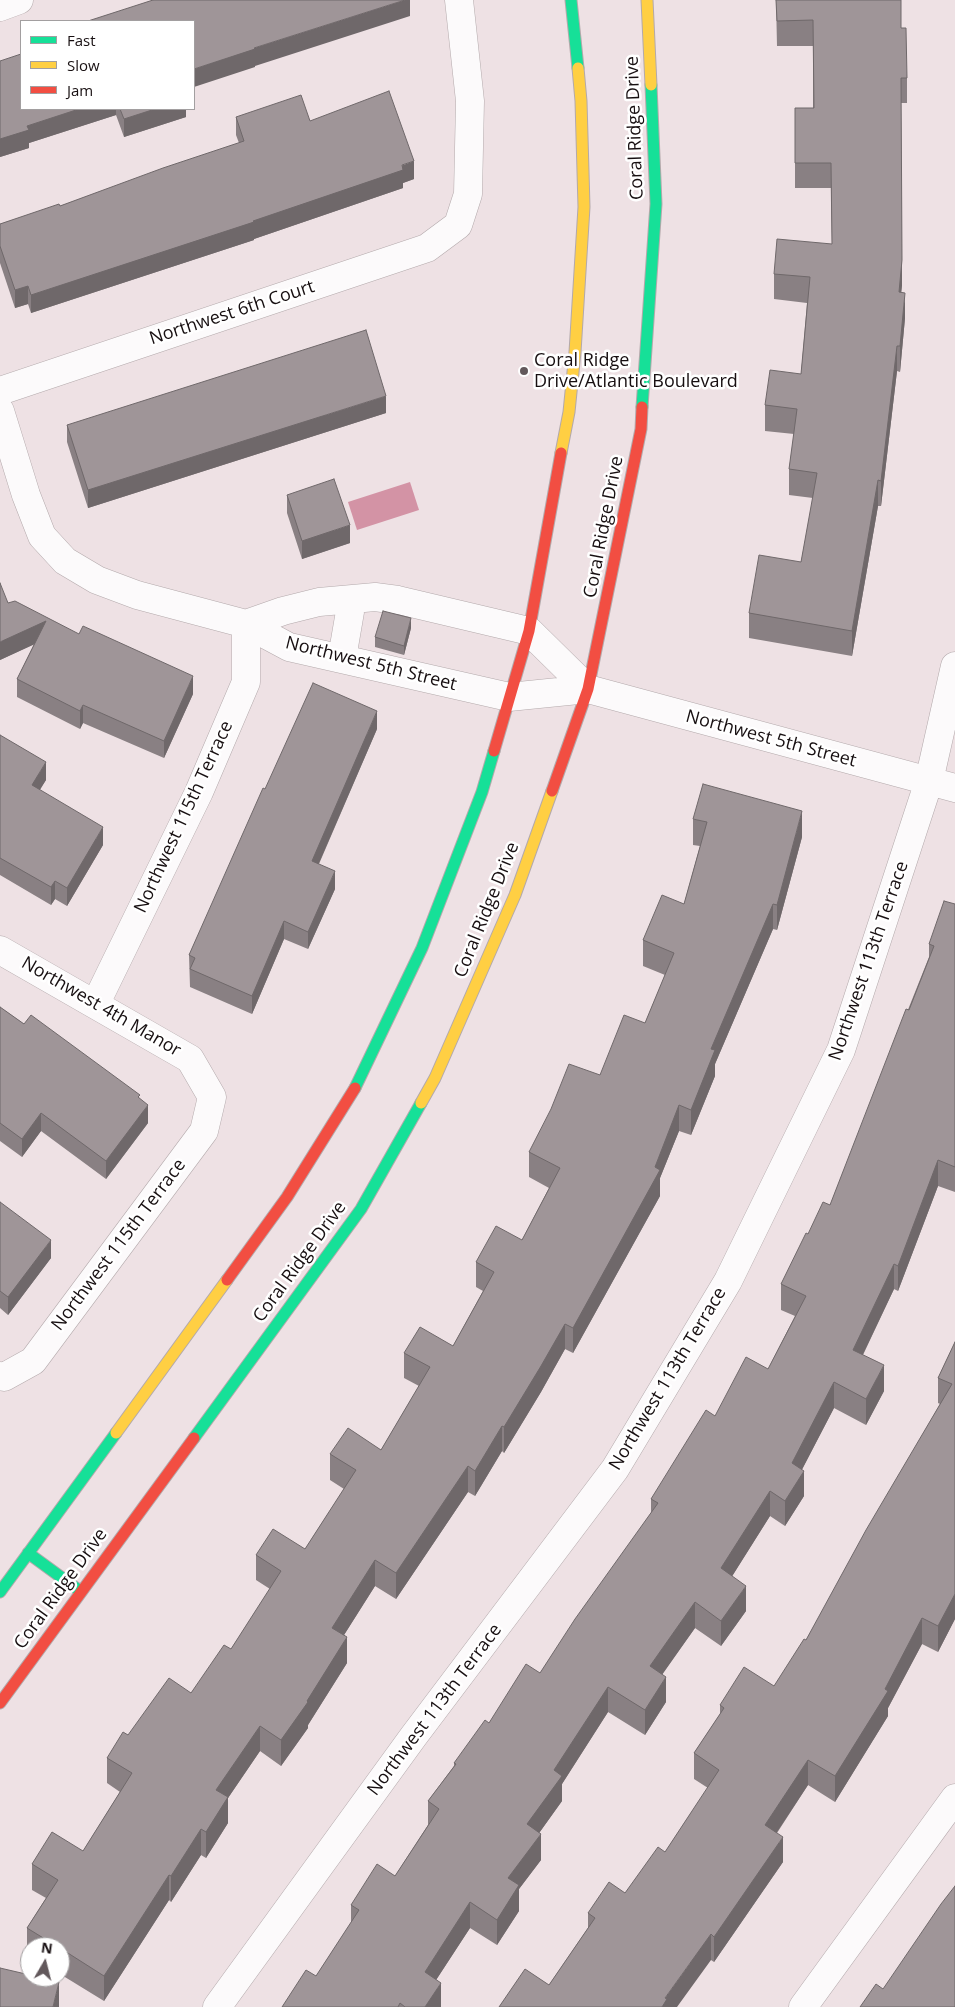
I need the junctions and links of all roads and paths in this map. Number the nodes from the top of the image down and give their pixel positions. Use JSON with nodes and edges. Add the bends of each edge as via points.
{"nodes":[{"id":1,"x":19,"y":0,"type":"edge"},
{"id":2,"x":459,"y":0,"type":"edge"},
{"id":3,"x":571,"y":0,"type":"edge"},
{"id":4,"x":647,"y":0,"type":"edge"},
{"id":5,"x":0,"y":7,"type":"edge"},
{"id":6,"x":0,"y":391,"type":"edge"},
{"id":7,"x":0,"y":411,"type":"edge"},
{"id":8,"x":352,"y":600,"type":"junction"},
{"id":9,"x":246,"y":624,"type":"junction"},
{"id":10,"x":529,"y":630,"type":"junction"},
{"id":11,"x":342,"y":658,"type":"junction"},
{"id":12,"x":955,"y":666,"type":"edge"},
{"id":13,"x":588,"y":689,"type":"junction"},
{"id":14,"x":509,"y":697,"type":"junction"},
{"id":15,"x":929,"y":781,"type":"junction"},
{"id":16,"x":955,"y":788,"type":"edge"},
{"id":17,"x":0,"y":950,"type":"edge"},
{"id":18,"x":96,"y":1004,"type":"junction"},
{"id":19,"x":212,"y":1097,"type":"joint"},
{"id":20,"x":2,"y":1377,"type":"edge"},
{"id":21,"x":28,"y":1553,"type":"junction"},
{"id":22,"x":80,"y":1591,"type":"junction"},
{"id":23,"x":0,"y":1592,"type":"edge"},
{"id":24,"x":0,"y":1703,"type":"edge"},
{"id":25,"x":955,"y":1798,"type":"edge"},
{"id":26,"x":217,"y":2007,"type":"edge"},
{"id":27,"x":803,"y":2007,"type":"edge"}],
"edges":[{"from":1,"to":5,"type":"street"},
{"from":2,"to":6,"type":"street","name":"Northwest 6th Court","via":[[470,100],[468,194],[458,225],[428,248]]},
{"from":3,"to":10,"type":"main road","via":[[581,101],[584,207],[575,352],[570,412]]},
{"from":4,"to":13,"type":"main road","name":"Coral Ridge Drive","via":[[656,204],[641,430]]},
{"from":7,"to":9,"type":"street","name":"Northwest 5th Street","via":[[42,536],[65,561],[97,580],[136,594]]},
{"from":8,"to":9,"type":"street","name":"Northwest 5th Street","via":[[319,602]]},
{"from":8,"to":10,"type":"street","name":"Northwest 5th Street","via":[[375,597],[398,600]]},
{"from":8,"to":11,"type":"street"},
{"from":9,"to":11,"type":"street","name":"Northwest 5th Street","via":[[289,647]]},
{"from":9,"to":18,"type":"street","name":"Northwest 115th Terrace","via":[[246,682],[199,792]]},
{"from":10,"to":13,"type":"street","name":"Northwest 5th Street"},
{"from":10,"to":14,"type":"main road"},
{"from":11,"to":14,"type":"street","name":"Northwest 5th Street"},
{"from":12,"to":15,"type":"street","name":"Northwest 113th Terrace"},
{"from":13,"to":14,"type":"street","name":"Northwest 5th Street"},
{"from":13,"to":15,"type":"street","name":"Northwest 5th Street"},
{"from":13,"to":22,"type":"main road","name":"Coral Ridge Drive","via":[[516,895],[435,1078],[366,1200]]},
{"from":14,"to":21,"type":"main road","via":[[482,792],[422,948],[351,1097],[287,1197]]},
{"from":15,"to":16,"type":"street","name":"Northwest 5th Street"},
{"from":15,"to":26,"type":"street","name":"Northwest 113th Terrace","via":[[841,1050],[728,1281],[615,1469],[413,1737]]},
{"from":17,"to":18,"type":"street","name":"Northwest 4th Manor"},
{"from":18,"to":19,"type":"street","name":"Northwest 4th Manor","via":[[190,1059]]},
{"from":19,"to":20,"type":"street","name":"Northwest 115th Terrace","via":[[204,1131],[33,1360]]},
{"from":21,"to":22,"type":"main road"},
{"from":21,"to":23,"type":"main road"},
{"from":22,"to":24,"type":"main road","name":"Coral Ridge Drive"},
{"from":25,"to":27,"type":"street"}]}
